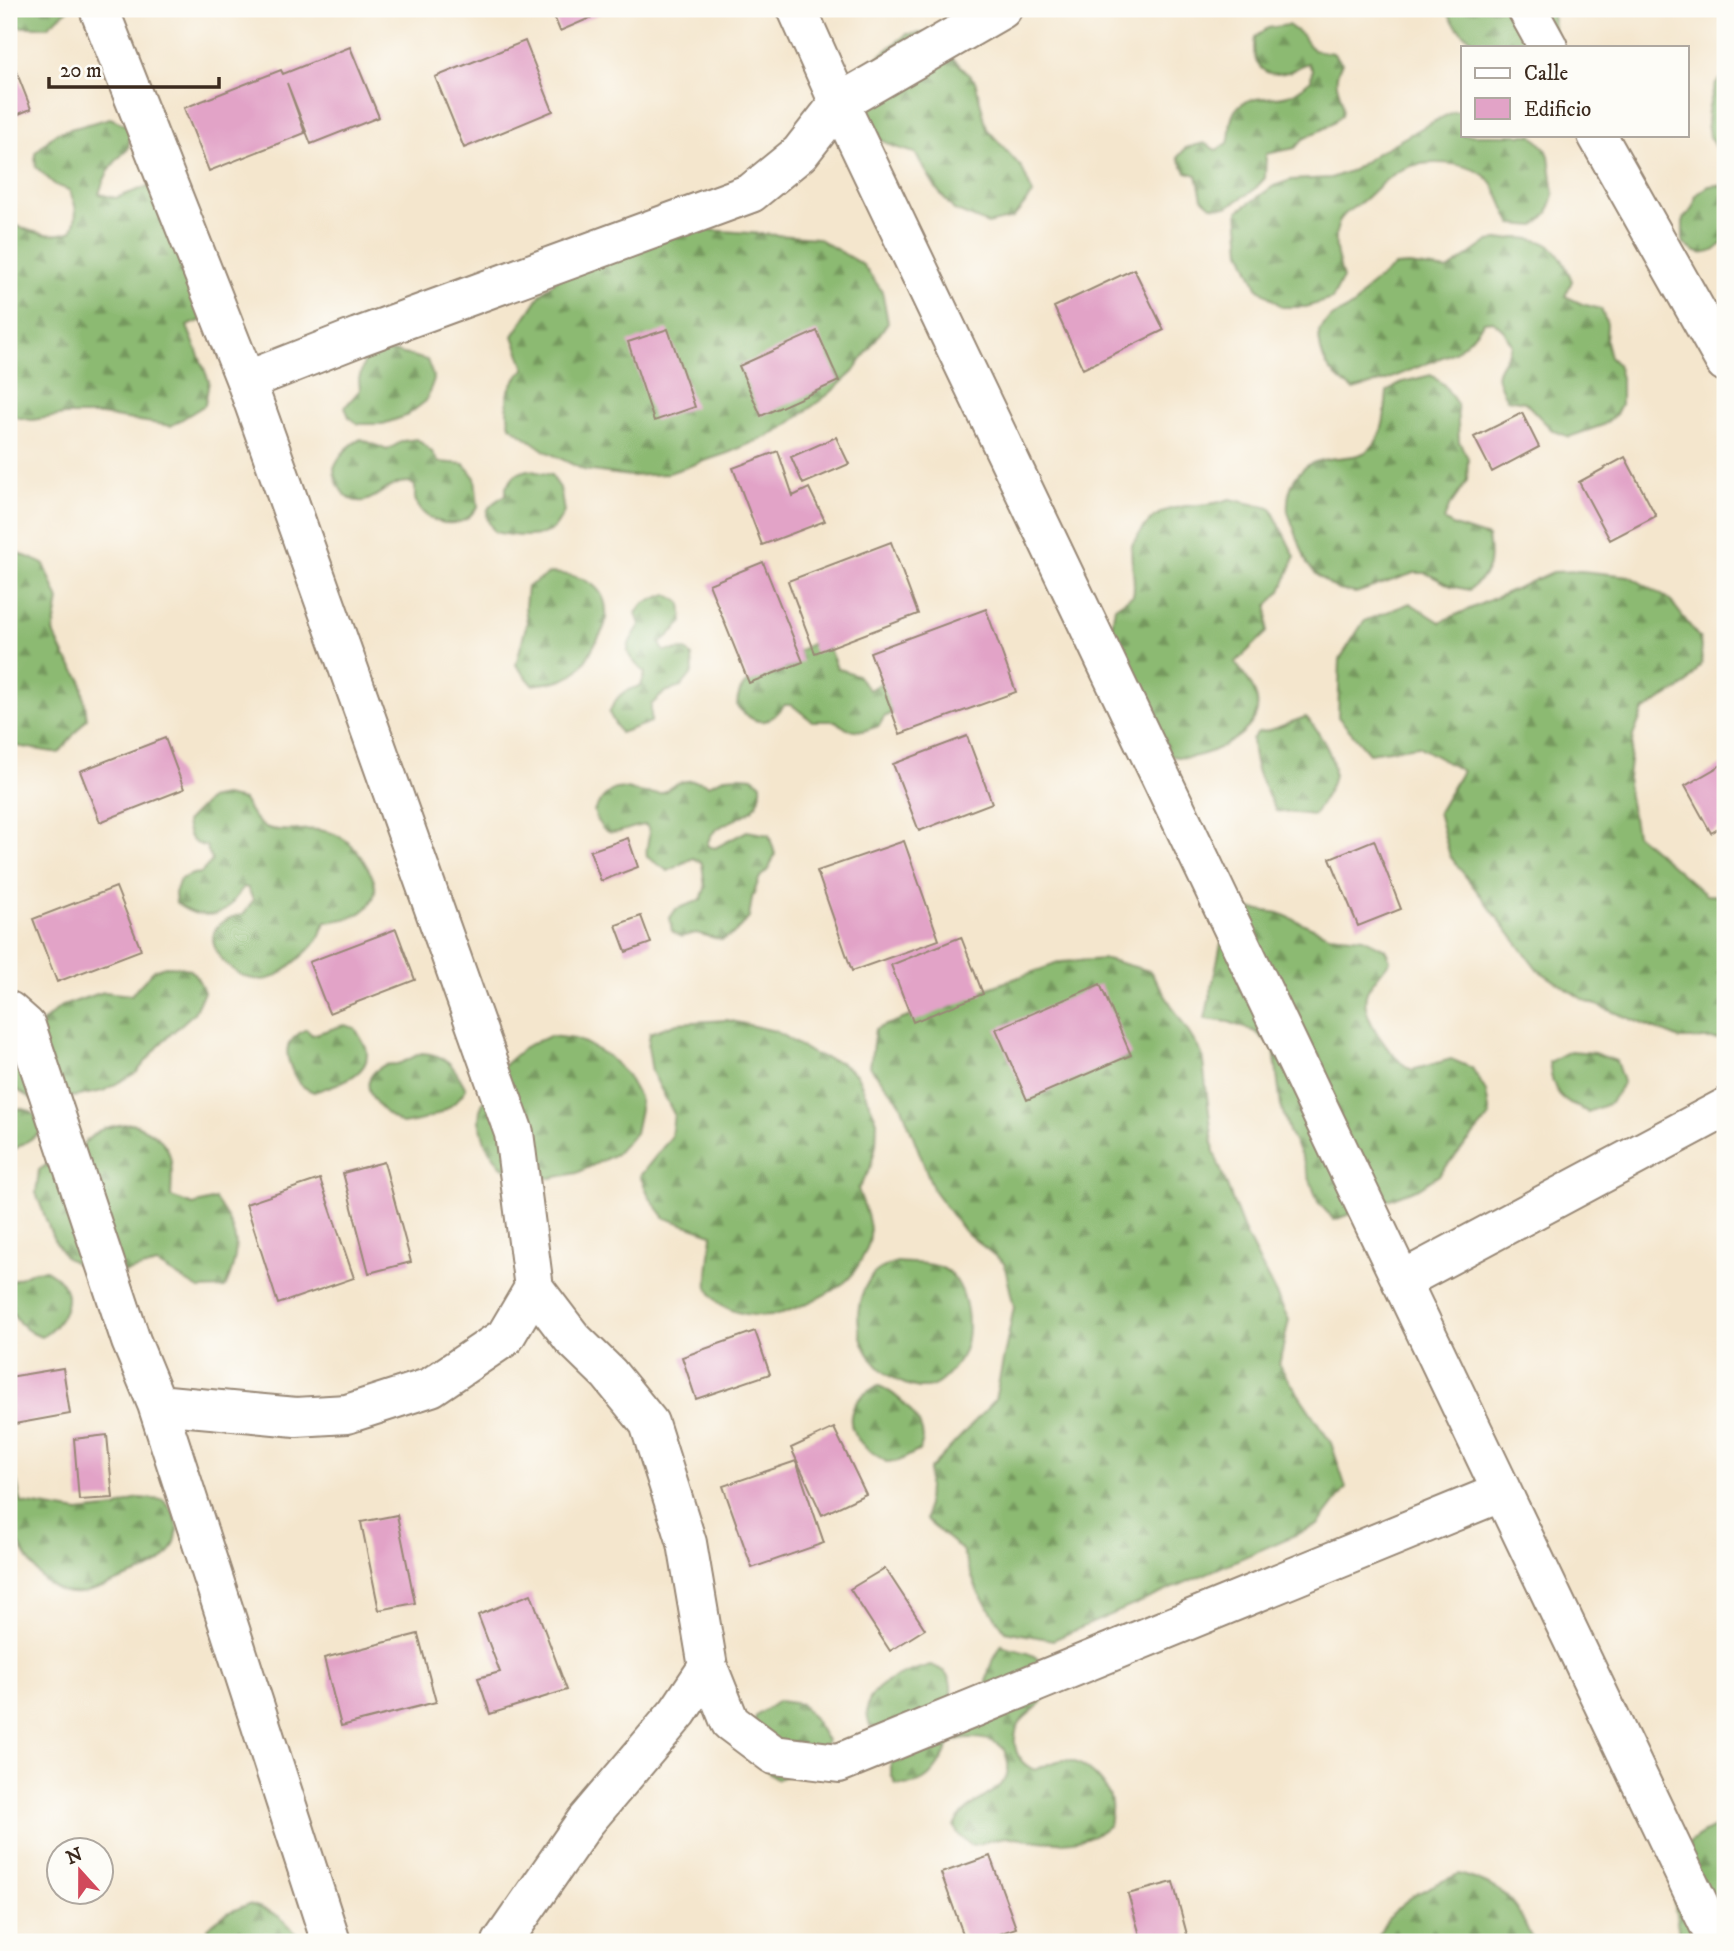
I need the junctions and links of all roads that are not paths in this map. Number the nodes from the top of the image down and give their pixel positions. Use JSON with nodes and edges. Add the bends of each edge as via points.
{"nodes":[{"id":1,"x":99,"y":9,"type":"edge"},
{"id":2,"x":797,"y":9,"type":"edge"},
{"id":3,"x":1002,"y":9,"type":"edge"},
{"id":4,"x":1527,"y":9,"type":"edge"},
{"id":5,"x":1547,"y":46,"type":"edge"},
{"id":6,"x":839,"y":103,"type":"junction"},
{"id":7,"x":1598,"y":136,"type":"edge"},
{"id":8,"x":1725,"y":362,"type":"edge"},
{"id":9,"x":246,"y":381,"type":"junction"},
{"id":10,"x":9,"y":1011,"type":"edge"},
{"id":11,"x":1725,"y":1108,"type":"edge"},
{"id":12,"x":1401,"y":1280,"type":"junction"},
{"id":13,"x":534,"y":1288,"type":"junction"},
{"id":14,"x":157,"y":1404,"type":"junction"},
{"id":15,"x":1502,"y":1492,"type":"junction"},
{"id":16,"x":708,"y":1667,"type":"junction"},
{"id":17,"x":331,"y":1942,"type":"edge"},
{"id":18,"x":502,"y":1942,"type":"edge"},
{"id":19,"x":1717,"y":1942,"type":"edge"}],
"edges":[{"from":1,"to":9,"type":"street"},
{"from":2,"to":6,"type":"street"},
{"from":3,"to":6,"type":"street"},
{"from":4,"to":5,"type":"street"},
{"from":6,"to":9,"type":"street","via":[[800,153],[751,193]]},
{"from":6,"to":12,"type":"street"},
{"from":7,"to":8,"type":"street"},
{"from":9,"to":13,"type":"street","via":[[514,1133]]},
{"from":10,"to":14,"type":"street","via":[[26,1026],[131,1341]]},
{"from":11,"to":12,"type":"street"},
{"from":12,"to":15,"type":"street"},
{"from":13,"to":14,"type":"street","via":[[505,1337],[442,1380],[347,1414],[296,1417]]},
{"from":13,"to":16,"type":"street","via":[[649,1423],[687,1542]]},
{"from":14,"to":17,"type":"street"},
{"from":15,"to":16,"type":"street","via":[[838,1763],[774,1755],[730,1722]]},
{"from":15,"to":19,"type":"street"},
{"from":16,"to":18,"type":"street","via":[[678,1712],[585,1822]]}]}
